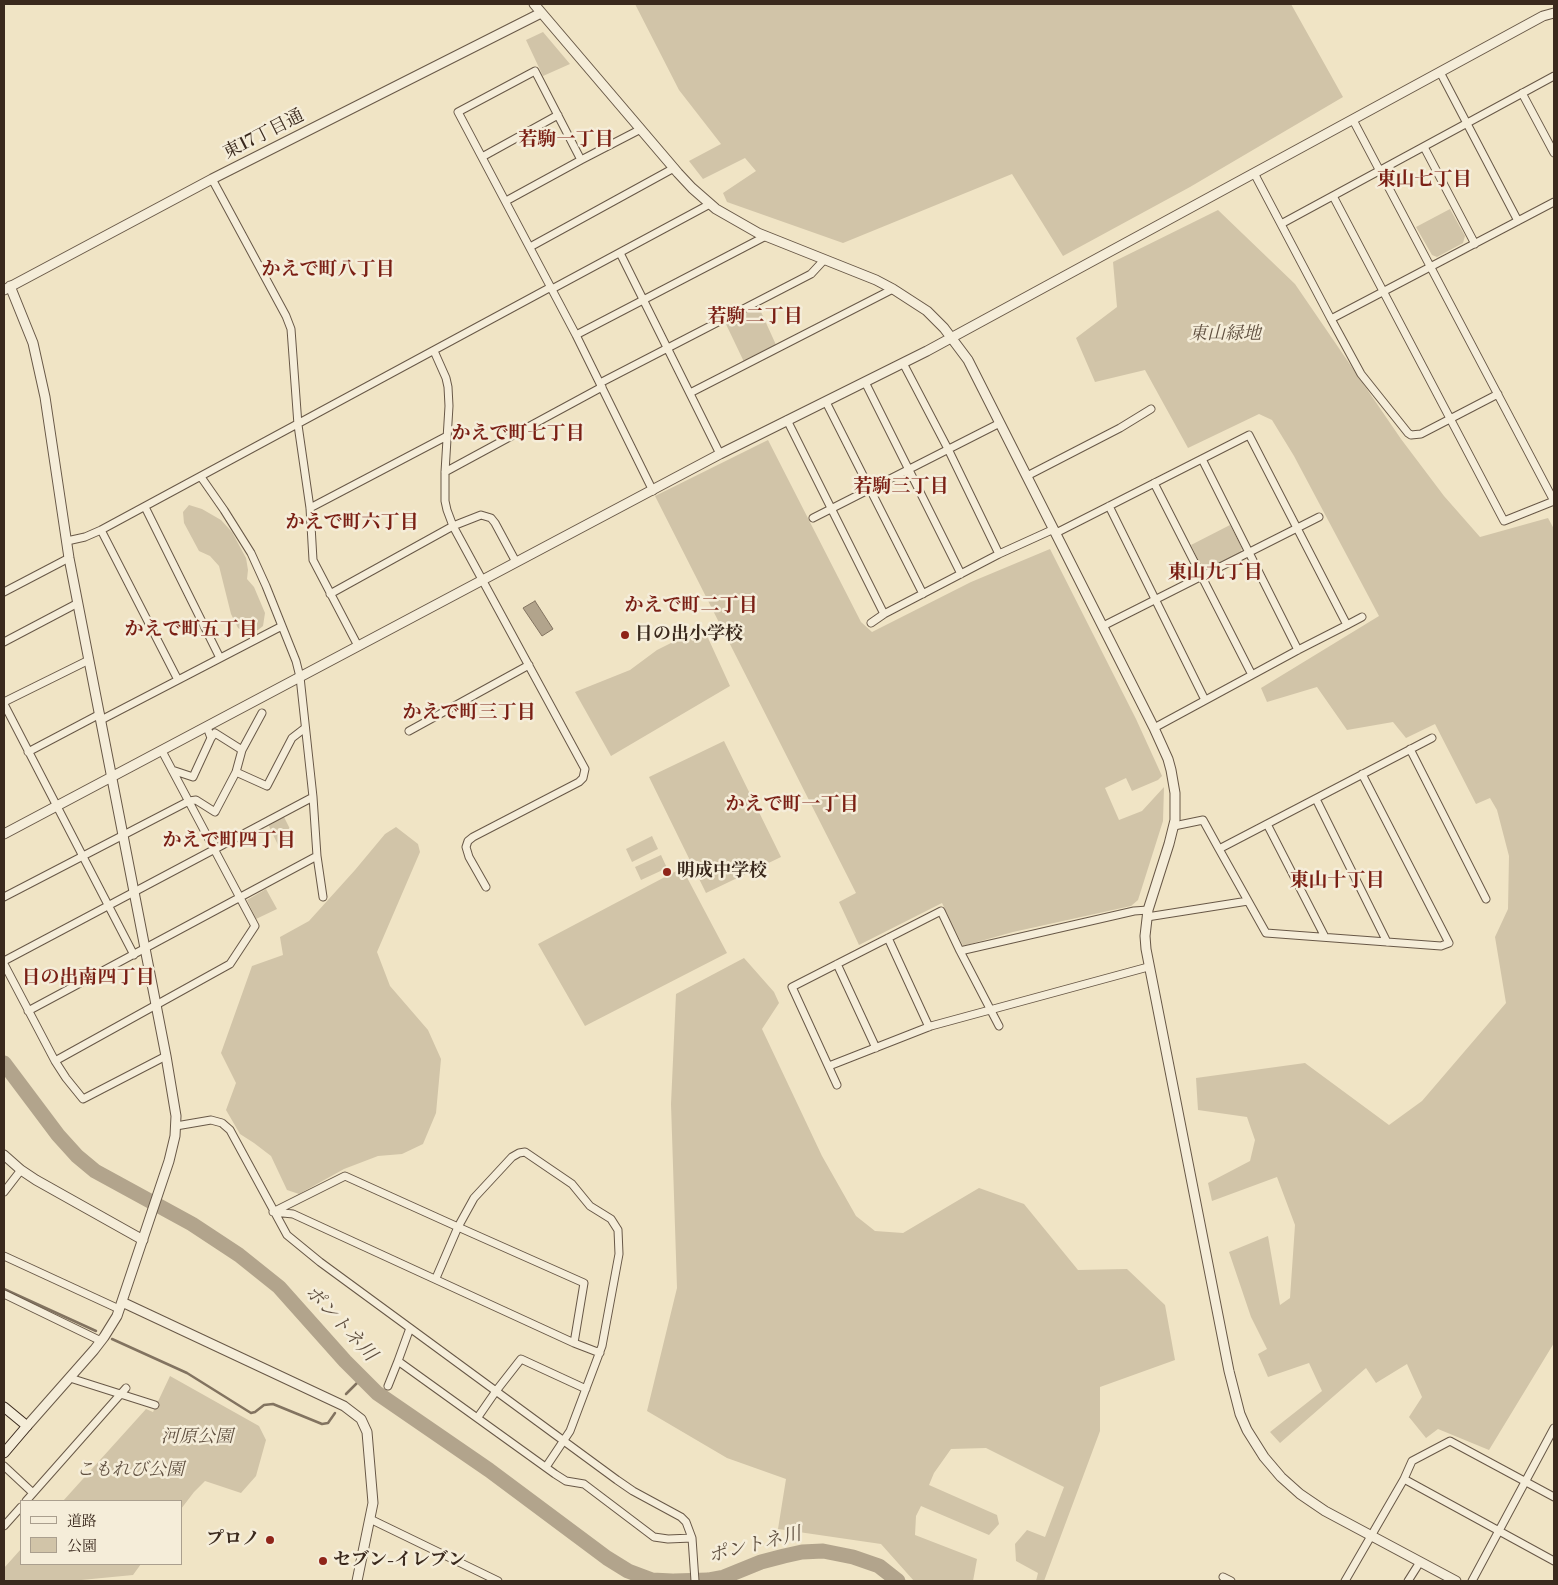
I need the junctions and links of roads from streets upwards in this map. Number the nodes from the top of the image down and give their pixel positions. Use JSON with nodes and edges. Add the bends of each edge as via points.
{"nodes":[{"id":1,"x":534,"y":4,"type":"edge"},
{"id":2,"x":541,"y":13,"type":"junction"},
{"id":3,"x":1554,"y":13,"type":"edge"},
{"id":4,"x":1440,"y":72,"type":"junction"},
{"id":5,"x":1554,"y":76,"type":"edge"},
{"id":6,"x":1522,"y":93,"type":"junction"},
{"id":7,"x":558,"y":115,"type":"junction"},
{"id":8,"x":1353,"y":120,"type":"junction"},
{"id":9,"x":1467,"y":124,"type":"junction"},
{"id":10,"x":641,"y":129,"type":"junction"},
{"id":11,"x":1424,"y":147,"type":"junction"},
{"id":12,"x":1554,"y":153,"type":"edge"},
{"id":13,"x":482,"y":157,"type":"junction"},
{"id":14,"x":581,"y":160,"type":"junction"},
{"id":15,"x":674,"y":168,"type":"junction"},
{"id":16,"x":1380,"y":170,"type":"junction"},
{"id":17,"x":1254,"y":174,"type":"junction"},
{"id":18,"x":212,"y":179,"type":"junction"},
{"id":19,"x":1333,"y":196,"type":"junction"},
{"id":20,"x":506,"y":201,"type":"junction"},
{"id":21,"x":1554,"y":202,"type":"edge"},
{"id":22,"x":710,"y":204,"type":"junction"},
{"id":23,"x":1518,"y":221,"type":"junction"},
{"id":24,"x":1281,"y":224,"type":"junction"},
{"id":25,"x":766,"y":236,"type":"junction"},
{"id":26,"x":1475,"y":244,"type":"junction"},
{"id":27,"x":530,"y":246,"type":"junction"},
{"id":28,"x":620,"y":253,"type":"junction"},
{"id":29,"x":824,"y":260,"type":"junction"},
{"id":30,"x":1431,"y":267,"type":"junction"},
{"id":31,"x":7,"y":288,"type":"edge"},
{"id":32,"x":552,"y":288,"type":"junction"},
{"id":33,"x":893,"y":289,"type":"junction"},
{"id":34,"x":1384,"y":292,"type":"junction"},
{"id":35,"x":644,"y":300,"type":"junction"},
{"id":36,"x":1331,"y":319,"type":"junction"},
{"id":37,"x":576,"y":335,"type":"junction"},
{"id":38,"x":951,"y":337,"type":"junction"},
{"id":39,"x":668,"y":347,"type":"junction"},
{"id":40,"x":434,"y":351,"type":"junction"},
{"id":41,"x":904,"y":364,"type":"junction"},
{"id":42,"x":865,"y":382,"type":"junction"},
{"id":43,"x":601,"y":385,"type":"junction"},
{"id":44,"x":690,"y":393,"type":"junction"},
{"id":45,"x":1498,"y":394,"type":"junction"},
{"id":46,"x":826,"y":402,"type":"junction"},
{"id":47,"x":1151,"y":409,"type":"dead end"},
{"id":48,"x":1451,"y":419,"type":"junction"},
{"id":49,"x":787,"y":420,"type":"junction"},
{"id":50,"x":1000,"y":423,"type":"junction"},
{"id":51,"x":298,"y":425,"type":"junction"},
{"id":52,"x":447,"y":436,"type":"junction"},
{"id":53,"x":948,"y":449,"type":"junction"},
{"id":54,"x":720,"y":454,"type":"junction"},
{"id":55,"x":1202,"y":458,"type":"junction"},
{"id":56,"x":908,"y":469,"type":"junction"},
{"id":57,"x":444,"y":472,"type":"junction"},
{"id":58,"x":1027,"y":476,"type":"junction"},
{"id":59,"x":201,"y":477,"type":"junction"},
{"id":60,"x":1154,"y":483,"type":"junction"},
{"id":61,"x":868,"y":489,"type":"junction"},
{"id":62,"x":653,"y":491,"type":"junction"},
{"id":63,"x":1109,"y":506,"type":"junction"},
{"id":64,"x":145,"y":507,"type":"junction"},
{"id":65,"x":310,"y":508,"type":"junction"},
{"id":66,"x":831,"y":508,"type":"junction"},
{"id":67,"x":1319,"y":517,"type":"dead end"},
{"id":68,"x":812,"y":518,"type":"dead end"},
{"id":69,"x":454,"y":526,"type":"junction"},
{"id":70,"x":1297,"y":528,"type":"junction"},
{"id":71,"x":101,"y":530,"type":"junction"},
{"id":72,"x":1055,"y":531,"type":"junction"},
{"id":73,"x":66,"y":541,"type":"junction"},
{"id":74,"x":1249,"y":553,"type":"junction"},
{"id":75,"x":999,"y":554,"type":"junction"},
{"id":76,"x":69,"y":558,"type":"junction"},
{"id":77,"x":516,"y":562,"type":"junction"},
{"id":78,"x":961,"y":574,"type":"junction"},
{"id":79,"x":1202,"y":577,"type":"junction"},
{"id":80,"x":482,"y":580,"type":"junction"},
{"id":81,"x":4,"y":592,"type":"edge"},
{"id":82,"x":330,"y":594,"type":"junction"},
{"id":83,"x":923,"y":594,"type":"junction"},
{"id":84,"x":1155,"y":600,"type":"junction"},
{"id":85,"x":78,"y":603,"type":"junction"},
{"id":86,"x":884,"y":614,"type":"junction"},
{"id":87,"x":1362,"y":617,"type":"dead end"},
{"id":88,"x":871,"y":623,"type":"dead end"},
{"id":89,"x":1347,"y":625,"type":"junction"},
{"id":90,"x":282,"y":626,"type":"junction"},
{"id":91,"x":1103,"y":626,"type":"junction"},
{"id":92,"x":4,"y":642,"type":"edge"},
{"id":93,"x":358,"y":646,"type":"junction"},
{"id":94,"x":1298,"y":650,"type":"junction"},
{"id":95,"x":220,"y":658,"type":"junction"},
{"id":96,"x":89,"y":660,"type":"junction"},
{"id":97,"x":529,"y":665,"type":"junction"},
{"id":98,"x":1252,"y":675,"type":"junction"},
{"id":99,"x":300,"y":677,"type":"junction"},
{"id":100,"x":178,"y":680,"type":"junction"},
{"id":101,"x":1205,"y":700,"type":"junction"},
{"id":102,"x":4,"y":703,"type":"edge"},
{"id":103,"x":262,"y":713,"type":"dead end"},
{"id":104,"x":100,"y":717,"type":"junction"},
{"id":105,"x":207,"y":727,"type":"junction"},
{"id":106,"x":305,"y":728,"type":"junction"},
{"id":107,"x":1154,"y":728,"type":"junction"},
{"id":108,"x":409,"y":731,"type":"dead end"},
{"id":109,"x":211,"y":738,"type":"junction"},
{"id":110,"x":1432,"y":738,"type":"dead end"},
{"id":111,"x":1410,"y":749,"type":"junction"},
{"id":112,"x":242,"y":750,"type":"junction"},
{"id":113,"x":162,"y":751,"type":"junction"},
{"id":114,"x":28,"y":752,"type":"junction"},
{"id":115,"x":172,"y":770,"type":"junction"},
{"id":116,"x":236,"y":772,"type":"junction"},
{"id":117,"x":1362,"y":774,"type":"junction"},
{"id":118,"x":112,"y":777,"type":"junction"},
{"id":119,"x":312,"y":797,"type":"junction"},
{"id":120,"x":1316,"y":799,"type":"junction"},
{"id":121,"x":189,"y":800,"type":"junction"},
{"id":122,"x":58,"y":806,"type":"junction"},
{"id":123,"x":1267,"y":824,"type":"junction"},
{"id":124,"x":1174,"y":826,"type":"junction"},
{"id":125,"x":4,"y":834,"type":"edge"},
{"id":126,"x":123,"y":834,"type":"junction"},
{"id":127,"x":215,"y":849,"type":"junction"},
{"id":128,"x":1220,"y":849,"type":"junction"},
{"id":129,"x":83,"y":855,"type":"junction"},
{"id":130,"x":317,"y":856,"type":"junction"},
{"id":131,"x":486,"y":887,"type":"dead end"},
{"id":132,"x":134,"y":891,"type":"junction"},
{"id":133,"x":4,"y":897,"type":"edge"},
{"id":134,"x":241,"y":898,"type":"junction"},
{"id":135,"x":324,"y":898,"type":"dead end"},
{"id":136,"x":1486,"y":899,"type":"dead end"},
{"id":137,"x":1248,"y":901,"type":"junction"},
{"id":138,"x":108,"y":905,"type":"junction"},
{"id":139,"x":1148,"y":914,"type":"junction"},
{"id":140,"x":1324,"y":937,"type":"junction"},
{"id":141,"x":888,"y":938,"type":"junction"},
{"id":142,"x":1387,"y":942,"type":"junction"},
{"id":143,"x":145,"y":949,"type":"junction"},
{"id":144,"x":960,"y":951,"type":"junction"},
{"id":145,"x":134,"y":955,"type":"junction"},
{"id":146,"x":4,"y":963,"type":"edge"},
{"id":147,"x":837,"y":964,"type":"junction"},
{"id":148,"x":1148,"y":967,"type":"junction"},
{"id":149,"x":156,"y":1007,"type":"junction"},
{"id":150,"x":990,"y":1010,"type":"junction"},
{"id":151,"x":28,"y":1011,"type":"junction"},
{"id":152,"x":998,"y":1026,"type":"dead end"},
{"id":153,"x":929,"y":1027,"type":"junction"},
{"id":154,"x":876,"y":1048,"type":"junction"},
{"id":155,"x":166,"y":1056,"type":"junction"},
{"id":156,"x":55,"y":1062,"type":"junction"},
{"id":157,"x":829,"y":1066,"type":"junction"},
{"id":158,"x":837,"y":1085,"type":"dead end"},
{"id":159,"x":176,"y":1126,"type":"junction"},
{"id":160,"x":4,"y":1155,"type":"edge"},
{"id":161,"x":21,"y":1170,"type":"junction"},
{"id":162,"x":4,"y":1192,"type":"edge"},
{"id":163,"x":273,"y":1212,"type":"junction"},
{"id":164,"x":458,"y":1227,"type":"junction"},
{"id":165,"x":143,"y":1240,"type":"junction"},
{"id":166,"x":4,"y":1256,"type":"edge"},
{"id":167,"x":436,"y":1278,"type":"junction"},
{"id":168,"x":4,"y":1294,"type":"edge"},
{"id":169,"x":121,"y":1306,"type":"junction"},
{"id":170,"x":410,"y":1328,"type":"junction"},
{"id":171,"x":101,"y":1341,"type":"junction"},
{"id":172,"x":574,"y":1343,"type":"junction"},
{"id":173,"x":600,"y":1353,"type":"junction"},
{"id":174,"x":398,"y":1361,"type":"junction"},
{"id":175,"x":70,"y":1378,"type":"junction"},
{"id":176,"x":388,"y":1386,"type":"dead end"},
{"id":177,"x":126,"y":1388,"type":"dead end"},
{"id":178,"x":586,"y":1389,"type":"junction"},
{"id":179,"x":496,"y":1391,"type":"junction"},
{"id":180,"x":121,"y":1394,"type":"junction"},
{"id":181,"x":155,"y":1405,"type":"dead end"},
{"id":182,"x":4,"y":1407,"type":"edge"},
{"id":183,"x":478,"y":1417,"type":"junction"},
{"id":184,"x":27,"y":1426,"type":"junction"},
{"id":185,"x":1554,"y":1428,"type":"edge"},
{"id":186,"x":565,"y":1440,"type":"junction"},
{"id":187,"x":4,"y":1453,"type":"edge"},
{"id":188,"x":4,"y":1466,"type":"edge"},
{"id":189,"x":546,"y":1467,"type":"junction"},
{"id":190,"x":1404,"y":1479,"type":"junction"},
{"id":191,"x":1526,"y":1482,"type":"junction"},
{"id":192,"x":34,"y":1493,"type":"junction"},
{"id":193,"x":1554,"y":1497,"type":"edge"},
{"id":194,"x":27,"y":1500,"type":"edge"},
{"id":195,"x":20,"y":1508,"type":"edge"},
{"id":196,"x":370,"y":1519,"type":"junction"},
{"id":197,"x":4,"y":1526,"type":"edge"},
{"id":198,"x":1499,"y":1531,"type":"junction"},
{"id":199,"x":1372,"y":1536,"type":"junction"},
{"id":200,"x":692,"y":1538,"type":"junction"},
{"id":201,"x":1554,"y":1561,"type":"edge"},
{"id":202,"x":1420,"y":1562,"type":"junction"},
{"id":203,"x":1223,"y":1577,"type":"dead end"},
{"id":204,"x":357,"y":1581,"type":"edge"},
{"id":205,"x":498,"y":1581,"type":"edge"},
{"id":206,"x":694,"y":1581,"type":"edge"},
{"id":207,"x":1231,"y":1581,"type":"edge"},
{"id":208,"x":1345,"y":1581,"type":"edge"},
{"id":209,"x":1408,"y":1581,"type":"edge"},
{"id":210,"x":1456,"y":1581,"type":"edge"},
{"id":211,"x":1472,"y":1581,"type":"edge"}],
"edges":[{"from":1,"to":2,"type":"street"},
{"from":2,"to":10,"type":"street"},
{"from":2,"to":18,"type":"street","name":"東17丁目通"},
{"from":3,"to":4,"type":"street"},
{"from":4,"to":8,"type":"street"},
{"from":4,"to":9,"type":"street"},
{"from":5,"to":6,"type":"street"},
{"from":6,"to":9,"type":"street"},
{"from":6,"to":12,"type":"street"},
{"from":7,"to":13,"type":"street"},
{"from":7,"to":13,"type":"street","via":[[535,71],[458,112]]},
{"from":7,"to":14,"type":"street"},
{"from":8,"to":16,"type":"street"},
{"from":8,"to":17,"type":"street"},
{"from":9,"to":11,"type":"street"},
{"from":9,"to":23,"type":"street"},
{"from":10,"to":14,"type":"street"},
{"from":10,"to":15,"type":"street"},
{"from":11,"to":16,"type":"street"},
{"from":11,"to":26,"type":"street"},
{"from":13,"to":20,"type":"street"},
{"from":14,"to":20,"type":"street"},
{"from":15,"to":22,"type":"street"},
{"from":15,"to":27,"type":"street"},
{"from":16,"to":19,"type":"street"},
{"from":16,"to":30,"type":"street"},
{"from":17,"to":24,"type":"street"},
{"from":17,"to":38,"type":"street"},
{"from":18,"to":31,"type":"street","name":"東17丁目通"},
{"from":18,"to":51,"type":"street","via":[[291,329]]},
{"from":19,"to":24,"type":"street"},
{"from":19,"to":34,"type":"street"},
{"from":20,"to":27,"type":"street"},
{"from":21,"to":23,"type":"street"},
{"from":22,"to":25,"type":"street"},
{"from":22,"to":28,"type":"street"},
{"from":23,"to":26,"type":"street"},
{"from":24,"to":36,"type":"street"},
{"from":25,"to":29,"type":"street"},
{"from":25,"to":35,"type":"street"},
{"from":26,"to":30,"type":"street"},
{"from":27,"to":32,"type":"street"},
{"from":28,"to":32,"type":"street"},
{"from":28,"to":35,"type":"street"},
{"from":29,"to":33,"type":"street"},
{"from":29,"to":39,"type":"street","via":[[811,274]]},
{"from":30,"to":34,"type":"street"},
{"from":30,"to":45,"type":"street"},
{"from":31,"to":73,"type":"street","via":[[33,343],[39,364]]},
{"from":32,"to":37,"type":"street"},
{"from":32,"to":40,"type":"street"},
{"from":33,"to":38,"type":"street","via":[[927,311]]},
{"from":33,"to":44,"type":"street"},
{"from":34,"to":36,"type":"street"},
{"from":34,"to":48,"type":"street"},
{"from":35,"to":37,"type":"street"},
{"from":35,"to":39,"type":"street"},
{"from":36,"to":48,"type":"street","via":[[1358,369],[1408,433],[1416,435]]},
{"from":37,"to":43,"type":"street"},
{"from":38,"to":41,"type":"street"},
{"from":38,"to":50,"type":"street","via":[[968,360]]},
{"from":39,"to":43,"type":"street"},
{"from":39,"to":44,"type":"street"},
{"from":40,"to":51,"type":"street"},
{"from":40,"to":52,"type":"street","via":[[448,387]]},
{"from":41,"to":42,"type":"street"},
{"from":41,"to":53,"type":"street"},
{"from":42,"to":46,"type":"street"},
{"from":42,"to":56,"type":"street"},
{"from":43,"to":57,"type":"street"},
{"from":43,"to":62,"type":"street"},
{"from":44,"to":54,"type":"street"},
{"from":45,"to":48,"type":"street"},
{"from":45,"to":48,"type":"street","via":[[1554,501],[1504,521]]},
{"from":46,"to":49,"type":"street"},
{"from":46,"to":61,"type":"street"},
{"from":47,"to":58,"type":"street"},
{"from":49,"to":54,"type":"street"},
{"from":49,"to":66,"type":"street"},
{"from":50,"to":53,"type":"street"},
{"from":50,"to":58,"type":"street"},
{"from":51,"to":59,"type":"street"},
{"from":51,"to":65,"type":"street"},
{"from":52,"to":57,"type":"street"},
{"from":52,"to":65,"type":"street"},
{"from":53,"to":56,"type":"street"},
{"from":53,"to":75,"type":"street"},
{"from":54,"to":62,"type":"street"},
{"from":55,"to":60,"type":"street"},
{"from":55,"to":70,"type":"street","via":[[1249,435]]},
{"from":55,"to":74,"type":"street"},
{"from":56,"to":61,"type":"street"},
{"from":56,"to":78,"type":"street"},
{"from":57,"to":69,"type":"street","via":[[445,501]]},
{"from":58,"to":72,"type":"street"},
{"from":59,"to":64,"type":"street"},
{"from":59,"to":90,"type":"street","via":[[251,553]]},
{"from":60,"to":63,"type":"street"},
{"from":60,"to":79,"type":"street"},
{"from":61,"to":66,"type":"street"},
{"from":61,"to":83,"type":"street"},
{"from":62,"to":77,"type":"street"},
{"from":63,"to":72,"type":"street"},
{"from":63,"to":84,"type":"street"},
{"from":64,"to":71,"type":"street"},
{"from":64,"to":95,"type":"street"},
{"from":65,"to":82,"type":"street","via":[[313,560]]},
{"from":66,"to":68,"type":"street"},
{"from":66,"to":86,"type":"street"},
{"from":67,"to":70,"type":"street"},
{"from":69,"to":77,"type":"street","via":[[481,515],[491,518]]},
{"from":69,"to":80,"type":"street"},
{"from":69,"to":82,"type":"street"},
{"from":70,"to":74,"type":"street"},
{"from":70,"to":89,"type":"street"},
{"from":71,"to":73,"type":"street"},
{"from":71,"to":100,"type":"street"},
{"from":72,"to":75,"type":"street"},
{"from":72,"to":91,"type":"street"},
{"from":73,"to":76,"type":"street"},
{"from":74,"to":79,"type":"street"},
{"from":74,"to":94,"type":"street"},
{"from":75,"to":78,"type":"street"},
{"from":76,"to":81,"type":"street"},
{"from":76,"to":85,"type":"street"},
{"from":77,"to":80,"type":"street"},
{"from":78,"to":83,"type":"street"},
{"from":79,"to":84,"type":"street"},
{"from":79,"to":98,"type":"street"},
{"from":80,"to":93,"type":"street"},
{"from":80,"to":97,"type":"street"},
{"from":82,"to":93,"type":"street"},
{"from":83,"to":86,"type":"street"},
{"from":84,"to":91,"type":"street"},
{"from":84,"to":101,"type":"street"},
{"from":85,"to":92,"type":"street"},
{"from":85,"to":96,"type":"street"},
{"from":86,"to":88,"type":"street"},
{"from":87,"to":89,"type":"street"},
{"from":89,"to":94,"type":"street"},
{"from":90,"to":95,"type":"street"},
{"from":90,"to":99,"type":"street"},
{"from":91,"to":107,"type":"street"},
{"from":93,"to":99,"type":"street"},
{"from":94,"to":98,"type":"street"},
{"from":95,"to":100,"type":"street"},
{"from":96,"to":102,"type":"street"},
{"from":96,"to":104,"type":"street"},
{"from":97,"to":108,"type":"street"},
{"from":97,"to":131,"type":"street","via":[[581,759],[585,774],[579,782],[468,841],[468,857]]},
{"from":98,"to":101,"type":"street"},
{"from":99,"to":105,"type":"street"},
{"from":99,"to":106,"type":"street"},
{"from":100,"to":104,"type":"street"},
{"from":101,"to":107,"type":"street"},
{"from":102,"to":114,"type":"street"},
{"from":103,"to":112,"type":"street"},
{"from":104,"to":114,"type":"street"},
{"from":104,"to":118,"type":"street"},
{"from":105,"to":109,"type":"street"},
{"from":105,"to":113,"type":"street"},
{"from":106,"to":116,"type":"street","via":[[292,738],[267,786]]},
{"from":106,"to":119,"type":"street"},
{"from":107,"to":124,"type":"street","via":[[1174,782]]},
{"from":109,"to":112,"type":"street","via":[[215,733]]},
{"from":109,"to":115,"type":"street","via":[[194,777]]},
{"from":110,"to":111,"type":"street"},
{"from":111,"to":117,"type":"street"},
{"from":111,"to":136,"type":"street"},
{"from":112,"to":116,"type":"street"},
{"from":113,"to":115,"type":"street"},
{"from":113,"to":118,"type":"street"},
{"from":114,"to":122,"type":"street"},
{"from":115,"to":121,"type":"street"},
{"from":116,"to":121,"type":"street","via":[[215,812],[196,800]]},
{"from":117,"to":120,"type":"street"},
{"from":117,"to":142,"type":"street","via":[[1449,943],[1441,946]]},
{"from":118,"to":122,"type":"street"},
{"from":118,"to":126,"type":"street"},
{"from":119,"to":127,"type":"street"},
{"from":119,"to":130,"type":"street"},
{"from":120,"to":123,"type":"street"},
{"from":120,"to":142,"type":"street"},
{"from":121,"to":126,"type":"street"},
{"from":121,"to":127,"type":"street"},
{"from":122,"to":125,"type":"street"},
{"from":122,"to":129,"type":"street"},
{"from":123,"to":128,"type":"street"},
{"from":123,"to":140,"type":"street"},
{"from":124,"to":128,"type":"street","via":[[1203,820]]},
{"from":124,"to":139,"type":"street"},
{"from":126,"to":129,"type":"street"},
{"from":126,"to":132,"type":"street"},
{"from":127,"to":132,"type":"street"},
{"from":127,"to":134,"type":"street"},
{"from":128,"to":137,"type":"street"},
{"from":129,"to":133,"type":"street"},
{"from":129,"to":138,"type":"street"},
{"from":130,"to":134,"type":"street"},
{"from":130,"to":135,"type":"street"},
{"from":132,"to":138,"type":"street"},
{"from":132,"to":143,"type":"street"},
{"from":134,"to":143,"type":"street"},
{"from":134,"to":149,"type":"street","via":[[255,926],[230,964]]},
{"from":137,"to":139,"type":"street"},
{"from":137,"to":140,"type":"street","via":[[1266,933]]},
{"from":138,"to":145,"type":"street"},
{"from":138,"to":146,"type":"street"},
{"from":139,"to":144,"type":"street","via":[[1134,911]]},
{"from":139,"to":148,"type":"street","via":[[1145,936]]},
{"from":140,"to":142,"type":"street"},
{"from":141,"to":144,"type":"street","via":[[941,911]]},
{"from":141,"to":147,"type":"street"},
{"from":141,"to":153,"type":"street"},
{"from":143,"to":145,"type":"street"},
{"from":143,"to":149,"type":"street"},
{"from":144,"to":150,"type":"street"},
{"from":145,"to":151,"type":"street"},
{"from":146,"to":151,"type":"street"},
{"from":147,"to":154,"type":"street"},
{"from":147,"to":157,"type":"street","via":[[792,987]]},
{"from":148,"to":150,"type":"street"},
{"from":148,"to":199,"type":"street","via":[[1240,1414],[1247,1430],[1281,1478],[1321,1508]]},
{"from":149,"to":155,"type":"street"},
{"from":149,"to":156,"type":"street"},
{"from":150,"to":152,"type":"street"},
{"from":150,"to":153,"type":"street"},
{"from":151,"to":156,"type":"street"},
{"from":153,"to":154,"type":"street"},
{"from":154,"to":157,"type":"street"},
{"from":155,"to":156,"type":"street","via":[[83,1099]]},
{"from":155,"to":159,"type":"street"},
{"from":157,"to":158,"type":"street"},
{"from":159,"to":163,"type":"street","via":[[212,1120],[226,1126]]},
{"from":159,"to":165,"type":"street","via":[[169,1161]]},
{"from":160,"to":161,"type":"street"},
{"from":161,"to":162,"type":"street"},
{"from":161,"to":165,"type":"street"},
{"from":163,"to":164,"type":"street","via":[[345,1176]]},
{"from":163,"to":167,"type":"street","via":[[293,1214]]},
{"from":163,"to":170,"type":"street","via":[[292,1240]]},
{"from":164,"to":167,"type":"street"},
{"from":164,"to":172,"type":"street","via":[[584,1283]]},
{"from":164,"to":173,"type":"street","via":[[474,1198],[519,1153],[525,1152],[572,1184],[590,1206],[611,1219],[619,1234],[619,1254]]},
{"from":165,"to":169,"type":"street"},
{"from":166,"to":169,"type":"street"},
{"from":167,"to":172,"type":"street"},
{"from":168,"to":171,"type":"street"},
{"from":169,"to":171,"type":"street"},
{"from":169,"to":196,"type":"street","via":[[354,1412],[367,1432],[373,1488]]},
{"from":170,"to":174,"type":"street"},
{"from":170,"to":179,"type":"street"},
{"from":171,"to":175,"type":"street"},
{"from":172,"to":173,"type":"street"},
{"from":173,"to":178,"type":"street"},
{"from":174,"to":176,"type":"street"},
{"from":174,"to":183,"type":"street"},
{"from":175,"to":180,"type":"street"},
{"from":175,"to":184,"type":"street"},
{"from":177,"to":180,"type":"street"},
{"from":178,"to":179,"type":"street","via":[[521,1359]]},
{"from":178,"to":186,"type":"street"},
{"from":179,"to":183,"type":"street"},
{"from":179,"to":186,"type":"street"},
{"from":180,"to":181,"type":"street"},
{"from":180,"to":192,"type":"street"},
{"from":182,"to":184,"type":"street"},
{"from":183,"to":189,"type":"street"},
{"from":184,"to":187,"type":"street"},
{"from":185,"to":191,"type":"street"},
{"from":186,"to":189,"type":"street"},
{"from":186,"to":200,"type":"street","via":[[633,1491],[681,1517]]},
{"from":188,"to":192,"type":"street"},
{"from":189,"to":200,"type":"street","via":[[566,1481],[584,1484],[654,1537],[668,1540]]},
{"from":190,"to":191,"type":"street","via":[[1412,1461],[1450,1441]]},
{"from":190,"to":198,"type":"street"},
{"from":190,"to":199,"type":"street"},
{"from":191,"to":193,"type":"street"},
{"from":191,"to":198,"type":"street"},
{"from":192,"to":194,"type":"street"},
{"from":195,"to":197,"type":"street"},
{"from":196,"to":204,"type":"street"},
{"from":196,"to":205,"type":"street"},
{"from":198,"to":201,"type":"street"},
{"from":198,"to":211,"type":"street"},
{"from":199,"to":202,"type":"street"},
{"from":199,"to":208,"type":"street"},
{"from":200,"to":206,"type":"street"},
{"from":202,"to":209,"type":"street"},
{"from":202,"to":210,"type":"street"},
{"from":203,"to":207,"type":"street"}]}
